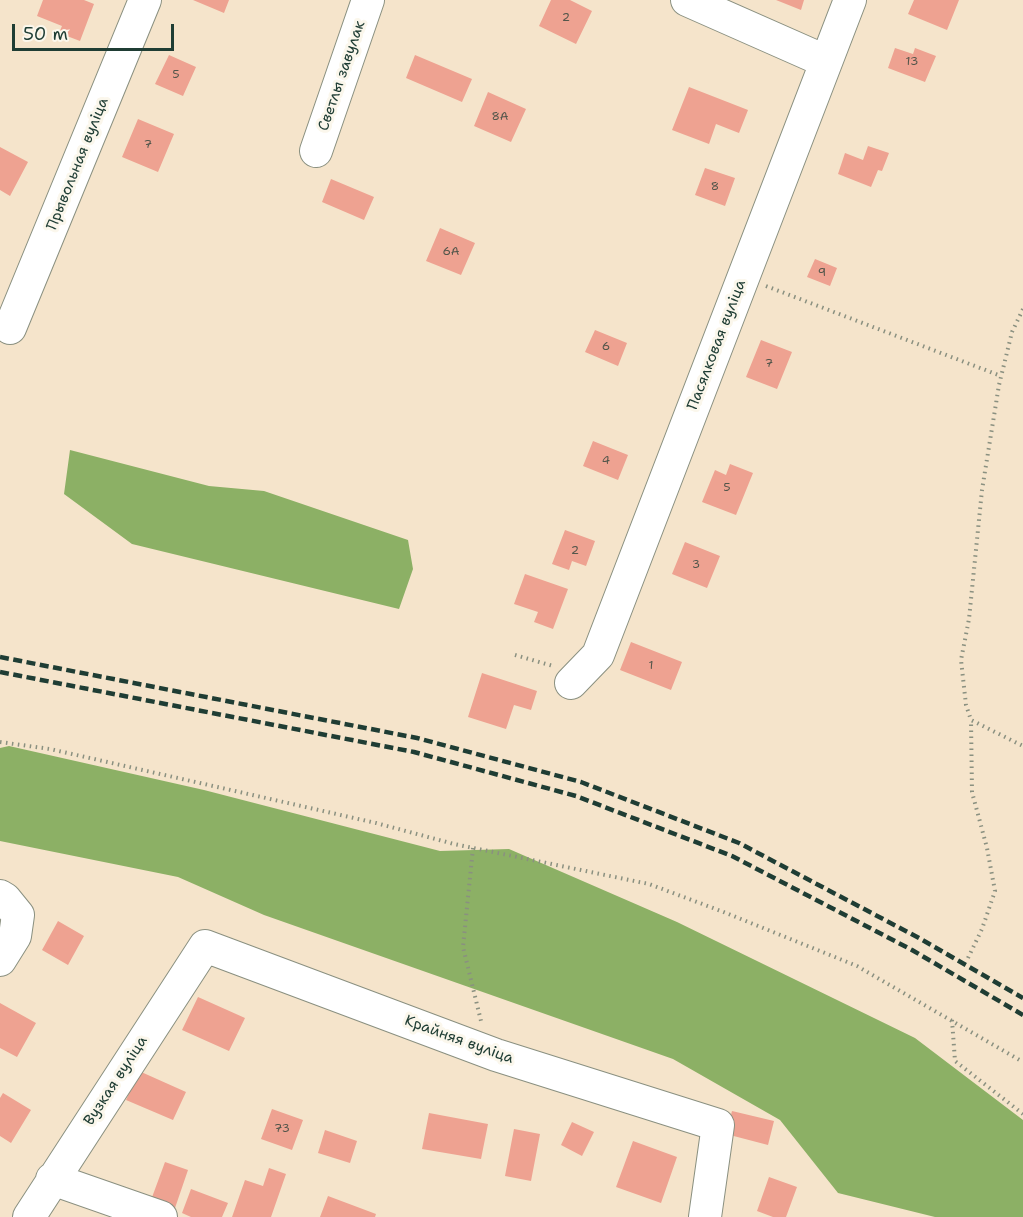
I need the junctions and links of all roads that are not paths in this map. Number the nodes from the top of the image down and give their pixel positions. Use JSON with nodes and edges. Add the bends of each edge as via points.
{"nodes":[{"id":1,"x":145,"y":0,"type":"edge"},
{"id":2,"x":368,"y":0,"type":"edge"},
{"id":3,"x":687,"y":0,"type":"edge"},
{"id":4,"x":850,"y":0,"type":"edge"},
{"id":5,"x":825,"y":61,"type":"junction"},
{"id":6,"x":316,"y":151,"type":"dead end"},
{"id":7,"x":10,"y":328,"type":"dead end"},
{"id":8,"x":576,"y":678,"type":"road end"},
{"id":9,"x":0,"y":896,"type":"edge"},
{"id":10,"x":205,"y":946,"type":"joint"},
{"id":11,"x":0,"y":960,"type":"edge"},
{"id":12,"x":52,"y":1179,"type":"junction"},
{"id":13,"x":153,"y":1216,"type":"edge"},
{"id":14,"x":29,"y":1217,"type":"edge"},
{"id":15,"x":705,"y":1217,"type":"edge"}],
"edges":[{"from":1,"to":7,"type":"street","name":"Прывольная вуліца"},
{"from":2,"to":6,"type":"street","name":"Светлы завулак"},
{"from":3,"to":5,"type":"street"},
{"from":4,"to":5,"type":"street","name":"Пасялковая вуліца"},
{"from":5,"to":8,"type":"street","name":"Пасялковая вуліца","via":[[598,655]]},
{"from":9,"to":11,"type":"street","via":[[18,915],[15,936]]},
{"from":10,"to":12,"type":"street","name":"Вузкая вуліца"},
{"from":10,"to":15,"type":"street","name":"Крайняя вуліца","via":[[496,1054],[717,1125]]},
{"from":12,"to":13,"type":"street"},
{"from":12,"to":14,"type":"street","name":"Вузкая вуліца"}]}
